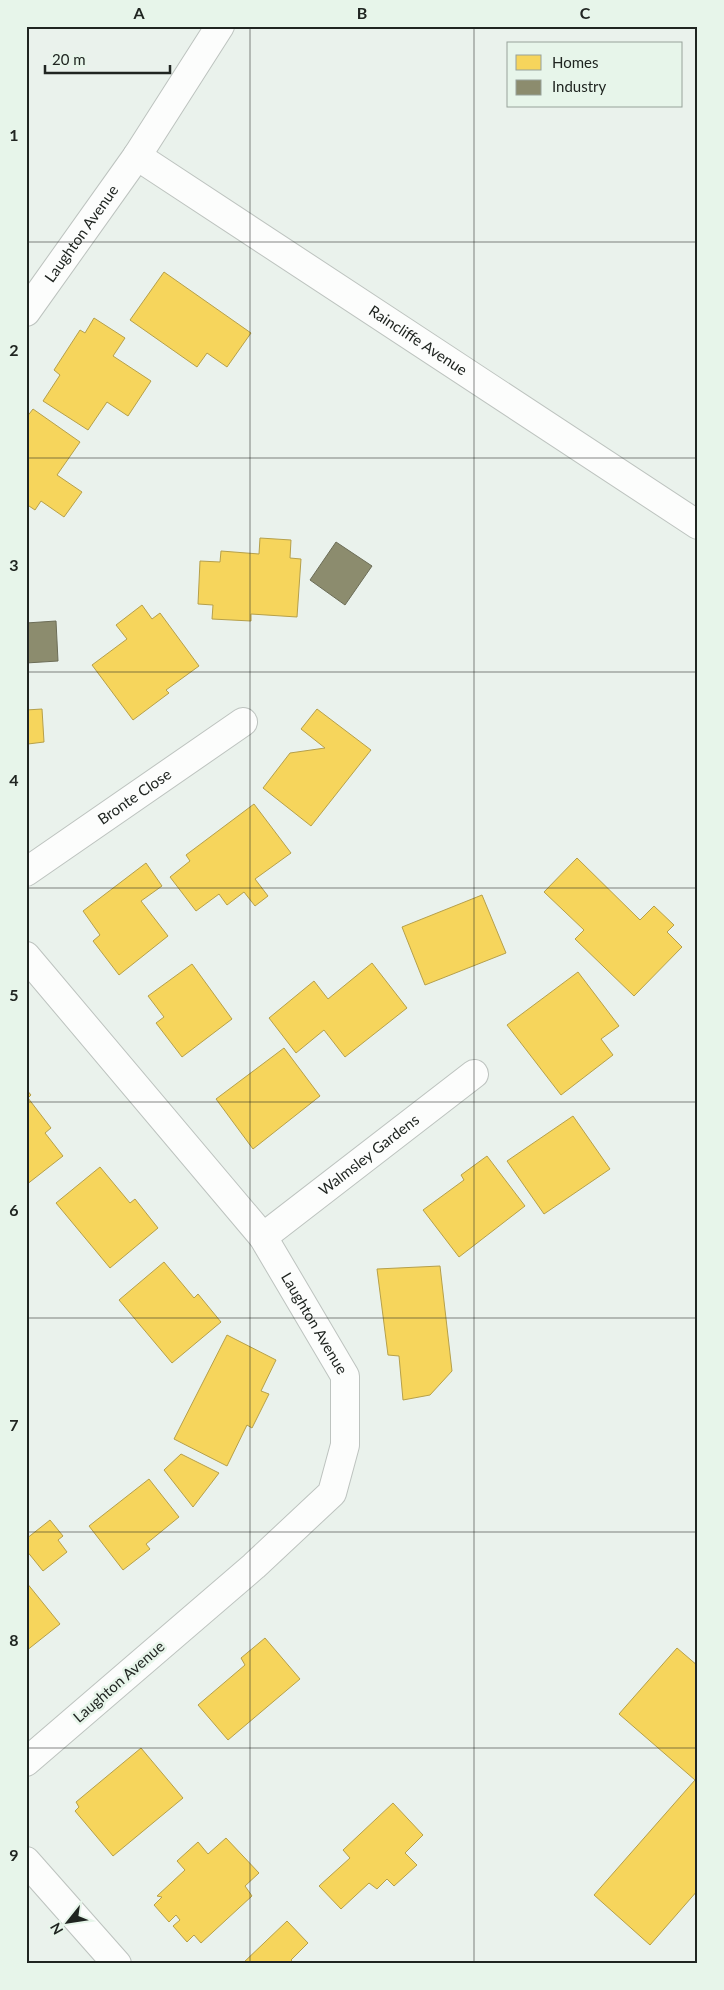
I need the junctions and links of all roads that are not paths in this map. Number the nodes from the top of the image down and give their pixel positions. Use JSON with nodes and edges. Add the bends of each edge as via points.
{"nodes":[{"id":1,"x":220,"y":26,"type":"edge"},
{"id":2,"x":137,"y":156,"type":"junction"},
{"id":3,"x":26,"y":312,"type":"edge"},
{"id":4,"x":698,"y":525,"type":"edge"},
{"id":5,"x":243,"y":722,"type":"dead end"},
{"id":6,"x":26,"y":872,"type":"edge"},
{"id":7,"x":26,"y":956,"type":"edge"},
{"id":8,"x":474,"y":1074,"type":"dead end"},
{"id":9,"x":263,"y":1238,"type":"junction"},
{"id":10,"x":26,"y":1762,"type":"edge"},
{"id":11,"x":26,"y":1861,"type":"edge"},
{"id":12,"x":117,"y":1964,"type":"edge"}],
"edges":[{"from":1,"to":2,"type":"street","name":"Laughton Avenue"},
{"from":2,"to":3,"type":"street","name":"Laughton Avenue"},
{"from":2,"to":4,"type":"street","name":"Raincliffe Avenue"},
{"from":5,"to":6,"type":"street","name":"Bronte Close"},
{"from":7,"to":9,"type":"street","name":"Laughton Avenue"},
{"from":8,"to":9,"type":"street","name":"Walmsley Gardens"},
{"from":9,"to":10,"type":"street","name":"Laughton Avenue","via":[[345,1376],[345,1445],[332,1493],[254,1566]]},
{"from":11,"to":12,"type":"street"}]}
